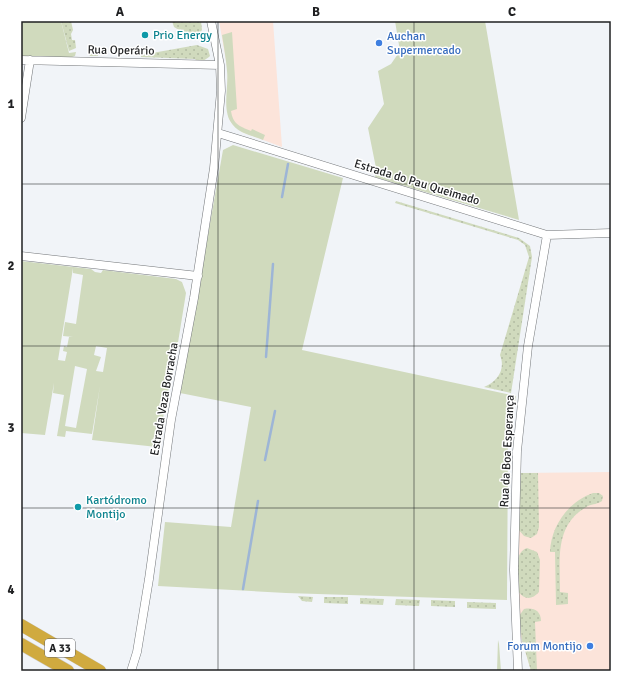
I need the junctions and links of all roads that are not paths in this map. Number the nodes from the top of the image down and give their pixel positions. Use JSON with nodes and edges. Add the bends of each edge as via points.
{"nodes":[{"id":1,"x":211,"y":21,"type":"edge"},
{"id":2,"x":21,"y":60,"type":"edge"},
{"id":3,"x":30,"y":60,"type":"junction"},
{"id":4,"x":220,"y":65,"type":"junction"},
{"id":5,"x":21,"y":118,"type":"edge"},
{"id":6,"x":218,"y":133,"type":"junction"},
{"id":7,"x":611,"y":233,"type":"edge"},
{"id":8,"x":547,"y":235,"type":"junction"},
{"id":9,"x":21,"y":256,"type":"edge"},
{"id":10,"x":198,"y":276,"type":"junction"},
{"id":11,"x":21,"y":625,"type":"edge"},
{"id":12,"x":21,"y":644,"type":"edge"},
{"id":13,"x":132,"y":668,"type":"dead end"},
{"id":14,"x":68,"y":671,"type":"edge"},
{"id":15,"x":100,"y":671,"type":"edge"},
{"id":16,"x":518,"y":671,"type":"edge"}],
"edges":[{"from":1,"to":4,"type":"street","name":"Estrada Vaza Borracha"},
{"from":2,"to":3,"type":"street","name":"Rua Operário"},
{"from":3,"to":4,"type":"street","name":"Rua Operário"},
{"from":3,"to":5,"type":"street"},
{"from":4,"to":6,"type":"street","name":"Estrada Vaza Borracha"},
{"from":6,"to":8,"type":"street","name":"Estrada do Pau Queimado"},
{"from":6,"to":10,"type":"street","name":"Estrada Vaza Borracha"},
{"from":7,"to":8,"type":"street","name":"Estrada do Pau Queimado"},
{"from":8,"to":16,"type":"street","name":"Rua da Boa Esperança","via":[[528,346],[517,451],[514,570]]},
{"from":9,"to":10,"type":"street"},
{"from":10,"to":13,"type":"street","name":"Estrada Vaza Borracha","via":[[171,420],[149,578]]},
{"from":11,"to":15,"type":"highway","number":"A 33"},
{"from":12,"to":14,"type":"highway","number":"A 33"}]}
